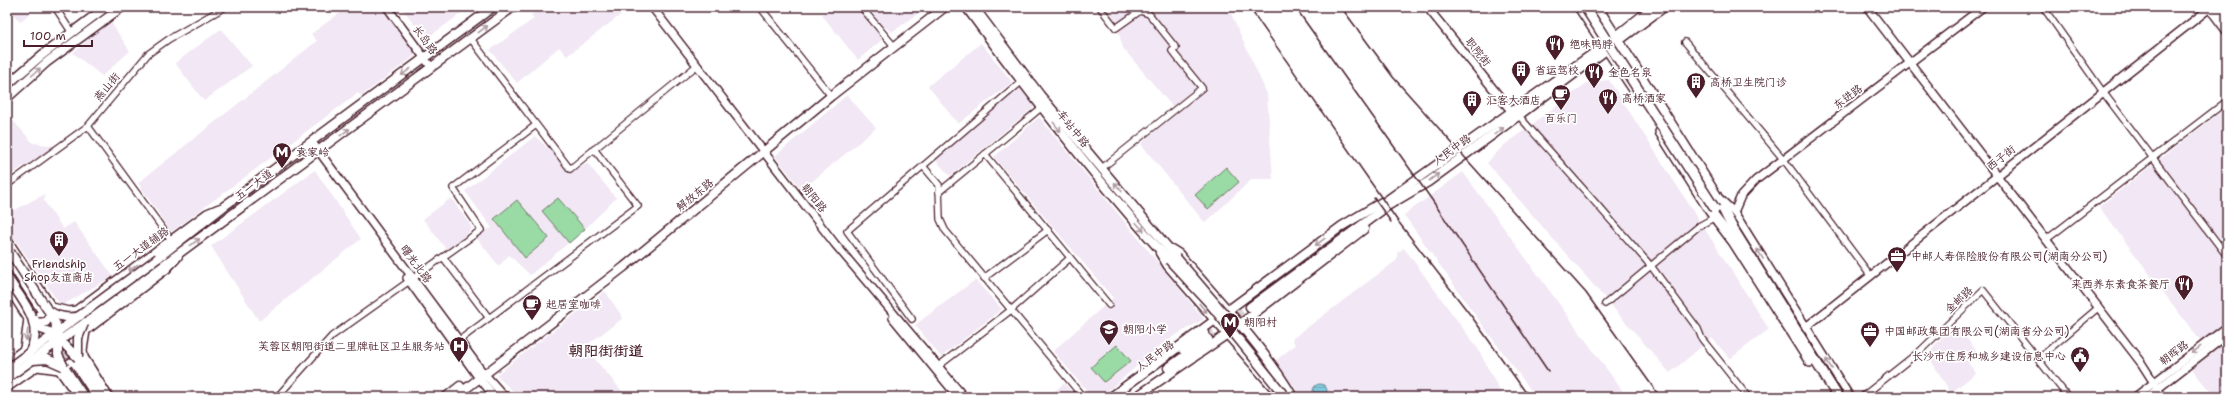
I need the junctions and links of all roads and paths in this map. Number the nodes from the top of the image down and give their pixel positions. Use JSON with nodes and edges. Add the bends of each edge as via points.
{"nodes":[{"id":1,"x":55,"y":7,"type":"edge"},
{"id":2,"x":106,"y":7,"type":"edge"},
{"id":3,"x":122,"y":7,"type":"edge"},
{"id":4,"x":225,"y":7,"type":"edge"},
{"id":5,"x":387,"y":7,"type":"edge"},
{"id":6,"x":493,"y":7,"type":"edge"},
{"id":7,"x":513,"y":7,"type":"edge"},
{"id":8,"x":648,"y":7,"type":"edge"},
{"id":9,"x":652,"y":7,"type":"edge"},
{"id":10,"x":761,"y":7,"type":"edge"},
{"id":11,"x":861,"y":7,"type":"edge"},
{"id":12,"x":936,"y":7,"type":"edge"},
{"id":13,"x":945,"y":7,"type":"edge"},
{"id":14,"x":966,"y":7,"type":"edge"},
{"id":15,"x":974,"y":7,"type":"edge"},
{"id":16,"x":1427,"y":7,"type":"edge"},
{"id":17,"x":1579,"y":7,"type":"edge"},
{"id":18,"x":1586,"y":7,"type":"edge"},
{"id":19,"x":1591,"y":7,"type":"edge"},
{"id":20,"x":1597,"y":7,"type":"edge"},
{"id":21,"x":1653,"y":7,"type":"edge"},
{"id":22,"x":1664,"y":7,"type":"edge"},
{"id":23,"x":1867,"y":7,"type":"edge"},
{"id":24,"x":1983,"y":7,"type":"edge"},
{"id":25,"x":2043,"y":7,"type":"edge"},
{"id":26,"x":2210,"y":7,"type":"edge"},
{"id":27,"x":2218,"y":7,"type":"edge"},
{"id":28,"x":1102,"y":10,"type":"edge"},
{"id":29,"x":2227,"y":18,"type":"edge"},
{"id":30,"x":2227,"y":30,"type":"edge"},
{"id":31,"x":72,"y":33,"type":"junction"},
{"id":32,"x":471,"y":39,"type":"junction"},
{"id":33,"x":1618,"y":39,"type":"junction"},
{"id":34,"x":1685,"y":42,"type":"dead end"},
{"id":35,"x":892,"y":44,"type":"junction"},
{"id":36,"x":1606,"y":48,"type":"junction"},
{"id":37,"x":425,"y":58,"type":"junction"},
{"id":38,"x":1911,"y":63,"type":"junction"},
{"id":39,"x":431,"y":67,"type":"junction"},
{"id":40,"x":695,"y":67,"type":"junction"},
{"id":41,"x":1021,"y":82,"type":"junction"},
{"id":42,"x":7,"y":85,"type":"edge"},
{"id":43,"x":2103,"y":92,"type":"junction"},
{"id":44,"x":830,"y":94,"type":"junction"},
{"id":45,"x":7,"y":98,"type":"edge"},
{"id":46,"x":2227,"y":101,"type":"edge"},
{"id":47,"x":1041,"y":108,"type":"junction"},
{"id":48,"x":1516,"y":114,"type":"junction"},
{"id":49,"x":536,"y":125,"type":"junction"},
{"id":50,"x":88,"y":126,"type":"junction"},
{"id":51,"x":310,"y":143,"type":"junction"},
{"id":52,"x":594,"y":150,"type":"junction"},
{"id":53,"x":762,"y":151,"type":"junction"},
{"id":54,"x":317,"y":152,"type":"junction"},
{"id":55,"x":985,"y":154,"type":"junction"},
{"id":56,"x":2154,"y":158,"type":"junction"},
{"id":57,"x":1784,"y":160,"type":"junction"},
{"id":58,"x":924,"y":166,"type":"junction"},
{"id":59,"x":1102,"y":168,"type":"junction"},
{"id":60,"x":1997,"y":175,"type":"junction"},
{"id":61,"x":7,"y":185,"type":"edge"},
{"id":62,"x":939,"y":192,"type":"junction"},
{"id":63,"x":1716,"y":195,"type":"junction"},
{"id":64,"x":1389,"y":202,"type":"junction"},
{"id":65,"x":1716,"y":211,"type":"junction"},
{"id":66,"x":1734,"y":212,"type":"junction"},
{"id":67,"x":1048,"y":230,"type":"junction"},
{"id":68,"x":1734,"y":238,"type":"junction"},
{"id":69,"x":7,"y":239,"type":"edge"},
{"id":70,"x":2047,"y":239,"type":"junction"},
{"id":71,"x":1157,"y":241,"type":"junction"},
{"id":72,"x":173,"y":242,"type":"junction"},
{"id":73,"x":8,"y":252,"type":"edge"},
{"id":74,"x":182,"y":252,"type":"junction"},
{"id":75,"x":2227,"y":256,"type":"edge"},
{"id":76,"x":443,"y":257,"type":"junction"},
{"id":77,"x":158,"y":258,"type":"junction"},
{"id":78,"x":1070,"y":258,"type":"junction"},
{"id":79,"x":1650,"y":266,"type":"junction"},
{"id":80,"x":7,"y":267,"type":"edge"},
{"id":81,"x":1870,"y":275,"type":"junction"},
{"id":82,"x":7,"y":277,"type":"edge"},
{"id":83,"x":984,"y":278,"type":"junction"},
{"id":84,"x":412,"y":280,"type":"junction"},
{"id":85,"x":7,"y":286,"type":"edge"},
{"id":86,"x":1605,"y":304,"type":"dead end"},
{"id":87,"x":1109,"y":305,"type":"dead end"},
{"id":88,"x":1249,"y":305,"type":"tunnel mouth"},
{"id":89,"x":2099,"y":307,"type":"junction"},
{"id":90,"x":45,"y":310,"type":"junction"},
{"id":91,"x":1011,"y":310,"type":"junction"},
{"id":92,"x":1227,"y":310,"type":"junction"},
{"id":93,"x":73,"y":311,"type":"junction"},
{"id":94,"x":489,"y":318,"type":"junction"},
{"id":95,"x":912,"y":319,"type":"dead end"},
{"id":96,"x":1213,"y":320,"type":"junction"},
{"id":97,"x":33,"y":321,"type":"junction"},
{"id":98,"x":85,"y":322,"type":"junction"},
{"id":99,"x":1239,"y":325,"type":"junction"},
{"id":100,"x":1806,"y":327,"type":"junction"},
{"id":101,"x":2227,"y":327,"type":"edge"},
{"id":102,"x":1226,"y":335,"type":"junction"},
{"id":103,"x":2227,"y":335,"type":"edge"},
{"id":104,"x":56,"y":338,"type":"junction"},
{"id":105,"x":457,"y":342,"type":"junction"},
{"id":106,"x":30,"y":357,"type":"junction"},
{"id":107,"x":2038,"y":359,"type":"junction"},
{"id":108,"x":7,"y":362,"type":"edge"},
{"id":109,"x":71,"y":362,"type":"junction"},
{"id":110,"x":937,"y":367,"type":"junction"},
{"id":111,"x":7,"y":369,"type":"edge"},
{"id":112,"x":480,"y":374,"type":"junction"},
{"id":113,"x":7,"y":378,"type":"edge"},
{"id":114,"x":2156,"y":385,"type":"junction"},
{"id":115,"x":7,"y":388,"type":"edge"},
{"id":116,"x":1287,"y":396,"type":"edge"},
{"id":117,"x":78,"y":397,"type":"edge"},
{"id":118,"x":84,"y":397,"type":"edge"},
{"id":119,"x":90,"y":397,"type":"edge"},
{"id":120,"x":96,"y":397,"type":"edge"},
{"id":121,"x":103,"y":397,"type":"edge"},
{"id":122,"x":109,"y":397,"type":"edge"},
{"id":123,"x":277,"y":397,"type":"edge"},
{"id":124,"x":446,"y":397,"type":"edge"},
{"id":125,"x":455,"y":397,"type":"edge"},
{"id":126,"x":496,"y":397,"type":"edge"},
{"id":127,"x":505,"y":397,"type":"edge"},
{"id":128,"x":958,"y":397,"type":"edge"},
{"id":129,"x":964,"y":397,"type":"edge"},
{"id":130,"x":1084,"y":397,"type":"edge"},
{"id":131,"x":1111,"y":397,"type":"edge"},
{"id":132,"x":1118,"y":397,"type":"edge"},
{"id":133,"x":1129,"y":397,"type":"edge"},
{"id":134,"x":1136,"y":397,"type":"edge"},
{"id":135,"x":1748,"y":397,"type":"edge"},
{"id":136,"x":1832,"y":397,"type":"edge"},
{"id":137,"x":1838,"y":397,"type":"edge"},
{"id":138,"x":1850,"y":397,"type":"edge"},
{"id":139,"x":1862,"y":397,"type":"edge"},
{"id":140,"x":2068,"y":397,"type":"edge"},
{"id":141,"x":2135,"y":397,"type":"edge"},
{"id":142,"x":2147,"y":397,"type":"edge"},
{"id":143,"x":2164,"y":397,"type":"edge"}],
"edges":[{"from":1,"to":31,"type":"street"},
{"from":2,"to":31,"type":"main road"},
{"from":45,"to":3,"type":"main road","one_way":true,"via":[[47,62]]},
{"from":4,"to":50,"type":"street","name":"燕山街","via":[[148,54]]},
{"from":5,"to":37,"type":"street","name":"长岛路"},
{"from":6,"to":37,"type":"main road","name":"五一大道"},
{"from":32,"to":7,"type":"main road","name":"五一大道","one_way":true},
{"from":8,"to":40,"type":"street","name":"朝阳路"},
{"from":9,"to":53,"type":"street","name":"朝阳路"},
{"from":10,"to":44,"type":"street"},
{"from":11,"to":35,"type":"street"},
{"from":12,"to":35,"type":"main road","name":"解放东路"},
{"from":13,"to":35,"type":"main road","name":"解放东路"},
{"from":14,"to":41,"type":"main road","name":"车站中路"},
{"from":15,"to":59,"type":"main road","name":"车站中路","via":[[1040,95]]},
{"from":16,"to":48,"type":"street","name":"职院街"},
{"from":17,"to":36,"type":"highway"},
{"from":18,"to":65,"type":"highway","bridge":true},
{"from":19,"to":65,"type":"highway"},
{"from":20,"to":33,"type":"highway"},
{"from":21,"to":33,"type":"main road","name":"人民中路"},
{"from":22,"to":33,"type":"main road","name":"人民中路"},
{"from":23,"to":38,"type":"street"},
{"from":24,"to":38,"type":"street","name":"东进路"},
{"from":25,"to":43,"type":"street"},
{"from":26,"to":30,"type":"main road"},
{"from":26,"to":43,"type":"street","name":"西子街"},
{"from":27,"to":29,"type":"main road"},
{"from":28,"to":59,"type":"street","via":[[1116,28],[1140,11],[1149,14],[1176,48],[1172,51],[1202,88]]},
{"from":31,"to":42,"type":"main road"},
{"from":32,"to":39,"type":"main road","name":"五一大道"},
{"from":32,"to":49,"type":"street"},
{"from":33,"to":36,"type":"main road","name":"人民中路"},
{"from":33,"to":63,"type":"highway"},
{"from":34,"to":57,"type":"street"},
{"from":35,"to":44,"type":"main road","name":"解放东路"},
{"from":36,"to":48,"type":"main road","name":"人民中路"},
{"from":36,"to":65,"type":"highway"},
{"from":37,"to":39,"type":"street","name":"长岛路"},
{"from":37,"to":51,"type":"main road","name":"五一大道","one_way":true},
{"from":38,"to":57,"type":"street","name":"东进路"},
{"from":38,"to":60,"type":"street"},
{"from":54,"to":39,"type":"main road","name":"五一大道","one_way":true},
{"from":40,"to":52,"type":"street"},
{"from":40,"to":53,"type":"street","name":"朝阳路"},
{"from":41,"to":47,"type":"main road","name":"车站中路"},
{"from":41,"to":58,"type":"street"},
{"from":43,"to":56,"type":"street"},
{"from":43,"to":60,"type":"street","name":"西子街"},
{"from":44,"to":53,"type":"main road","name":"解放东路"},
{"from":46,"to":56,"type":"street"},
{"from":47,"to":55,"type":"street"},
{"from":47,"to":71,"type":"main road","name":"车站中路","one_way":true,"via":[[1124,210]]},
{"from":48,"to":64,"type":"main road","name":"人民中路"},
{"from":48,"to":79,"type":"street"},
{"from":49,"to":52,"type":"street","via":[[570,169]]},
{"from":49,"to":76,"type":"street","via":[[452,188],[482,230]]},
{"from":50,"to":61,"type":"street","name":"燕山街"},
{"from":50,"to":72,"type":"street"},
{"from":51,"to":54,"type":"street","name":"曙光北路"},
{"from":51,"to":72,"type":"main road","name":"五一大道"},
{"from":52,"to":94,"type":"street","via":[[638,206]]},
{"from":53,"to":110,"type":"street","name":"朝阳路","via":[[832,246]]},
{"from":53,"to":112,"type":"main road","name":"解放东路","via":[[624,267]]},
{"from":74,"to":54,"type":"main road","name":"五一大道","one_way":true},
{"from":54,"to":84,"type":"street","name":"曙光北路"},
{"from":55,"to":62,"type":"street"},
{"from":55,"to":67,"type":"street"},
{"from":56,"to":70,"type":"street"},
{"from":56,"to":75,"type":"street"},
{"from":57,"to":66,"type":"street","name":"东进路","via":[[1756,180],[1741,196]]},
{"from":57,"to":81,"type":"street"},
{"from":58,"to":62,"type":"street","via":[[939,185]]},
{"from":58,"to":95,"type":"street","via":[[847,231]]},
{"from":71,"to":59,"type":"main road","name":"车站中路","one_way":true},
{"from":60,"to":70,"type":"street"},
{"from":60,"to":81,"type":"street","name":"西子街"},
{"from":62,"to":83,"type":"street","via":[[940,219],[945,230]]},
{"from":63,"to":66,"type":"street"},
{"from":63,"to":68,"type":"highway"},
{"from":64,"to":88,"type":"main road","name":"人民中路"},
{"from":64,"to":92,"type":"main road","one_way":true,"via":[[1342,226]]},
{"from":64,"to":99,"type":"main road","via":[[1355,237]]},
{"from":65,"to":68,"type":"highway"},
{"from":65,"to":79,"type":"street"},
{"from":100,"to":66,"type":"street","one_way":true},
{"from":67,"to":78,"type":"street"},
{"from":67,"to":83,"type":"street"},
{"from":68,"to":136,"type":"highway"},
{"from":68,"to":137,"type":"highway"},
{"from":69,"to":90,"type":"street"},
{"from":70,"to":89,"type":"street"},
{"from":71,"to":92,"type":"main road","via":[[1179,254]]},
{"from":71,"to":96,"type":"main road","one_way":true,"via":[[1168,266]]},
{"from":71,"to":116,"type":"main road","name":"车站中路","bridge":true},
{"from":72,"to":77,"type":"main road","name":"五一大道"},
{"from":73,"to":90,"type":"main road","bridge":true},
{"from":74,"to":77,"type":"main road","name":"五一大道"},
{"from":74,"to":98,"type":"street","via":[[167,269]]},
{"from":76,"to":84,"type":"street"},
{"from":76,"to":94,"type":"street"},
{"from":77,"to":93,"type":"street","name":"五一大道辅路","one_way":true},
{"from":77,"to":98,"type":"main road","name":"五一大道","bridge":true},
{"from":78,"to":87,"type":"street"},
{"from":78,"to":91,"type":"street"},
{"from":79,"to":86,"type":"street"},
{"from":79,"to":135,"type":"street","via":[[1698,329],[1702,339]]},
{"from":80,"to":90,"type":"main road"},
{"from":81,"to":100,"type":"street","name":"西子街"},
{"from":82,"to":97,"type":"main road","bridge":true},
{"from":83,"to":91,"type":"street"},
{"from":84,"to":105,"type":"street","name":"曙光北路"},
{"from":84,"to":123,"type":"street","via":[[332,336]]},
{"from":85,"to":97,"type":"street"},
{"from":89,"to":107,"type":"street"},
{"from":89,"to":114,"type":"street"},
{"from":90,"to":93,"type":"street"},
{"from":90,"to":97,"type":"main road","bridge":true,"via":[[46,322]]},
{"from":90,"to":98,"type":"main road","bridge":true},
{"from":90,"to":104,"type":"main road","bridge":true,"via":[[56,324]]},
{"from":91,"to":110,"type":"street"},
{"from":91,"to":130,"type":"street"},
{"from":92,"to":96,"type":"main road"},
{"from":92,"to":99,"type":"main road"},
{"from":93,"to":98,"type":"street"},
{"from":94,"to":105,"type":"street"},
{"from":96,"to":102,"type":"main road"},
{"from":96,"to":131,"type":"main road"},
{"from":97,"to":104,"type":"main road","bridge":true},
{"from":97,"to":106,"type":"main road","one_way":true,"bridge":true,"via":[[35,330]]},
{"from":98,"to":104,"type":"main road","name":"五一大道","bridge":true},
{"from":98,"to":109,"type":"main road","bridge":true,"via":[[79,334],[77,351]]},
{"from":99,"to":102,"type":"main road"},
{"from":99,"to":116,"type":"main road","via":[[1285,383]]},
{"from":138,"to":100,"type":"street","one_way":true},
{"from":101,"to":114,"type":"street","name":"朝晖路","one_way":true},
{"from":102,"to":116,"type":"main road"},
{"from":102,"to":134,"type":"main road"},
{"from":103,"to":114,"type":"street","name":"朝晖路"},
{"from":104,"to":106,"type":"main road","name":"五一大道","bridge":true},
{"from":104,"to":109,"type":"main road","bridge":true,"via":[[66,345]]},
{"from":104,"to":109,"type":"main road","bridge":true,"via":[[58,355]]},
{"from":105,"to":112,"type":"street","name":"曙光北路"},
{"from":106,"to":108,"type":"street"},
{"from":106,"to":109,"type":"main road","bridge":true},
{"from":106,"to":111,"type":"main road","name":"五一大道","bridge":true},
{"from":106,"to":113,"type":"main road","name":"五一大道","bridge":true},
{"from":106,"to":115,"type":"street"},
{"from":107,"to":139,"type":"street","name":"金邮路","via":[[1983,290],[1920,351]]},
{"from":107,"to":140,"type":"street","name":"金邮路"},
{"from":109,"to":117,"type":"street"},
{"from":109,"to":118,"type":"main road"},
{"from":109,"to":119,"type":"main road"},
{"from":109,"to":120,"type":"main road"},
{"from":109,"to":121,"type":"main road"},
{"from":109,"to":122,"type":"street"},
{"from":110,"to":128,"type":"street","name":"朝阳路"},
{"from":110,"to":129,"type":"street","name":"朝阳路"},
{"from":112,"to":124,"type":"main road","name":"解放东路"},
{"from":112,"to":125,"type":"main road","name":"解放东路"},
{"from":112,"to":126,"type":"street","name":"曙光北路"},
{"from":112,"to":127,"type":"street","name":"曙光北路"},
{"from":114,"to":141,"type":"street","name":"朝晖路"},
{"from":114,"to":142,"type":"street","name":"朝晖路"},
{"from":114,"to":143,"type":"street"},
{"from":132,"to":133,"type":"main road","name":"人民中路","via":[[1206,336]]}]}
